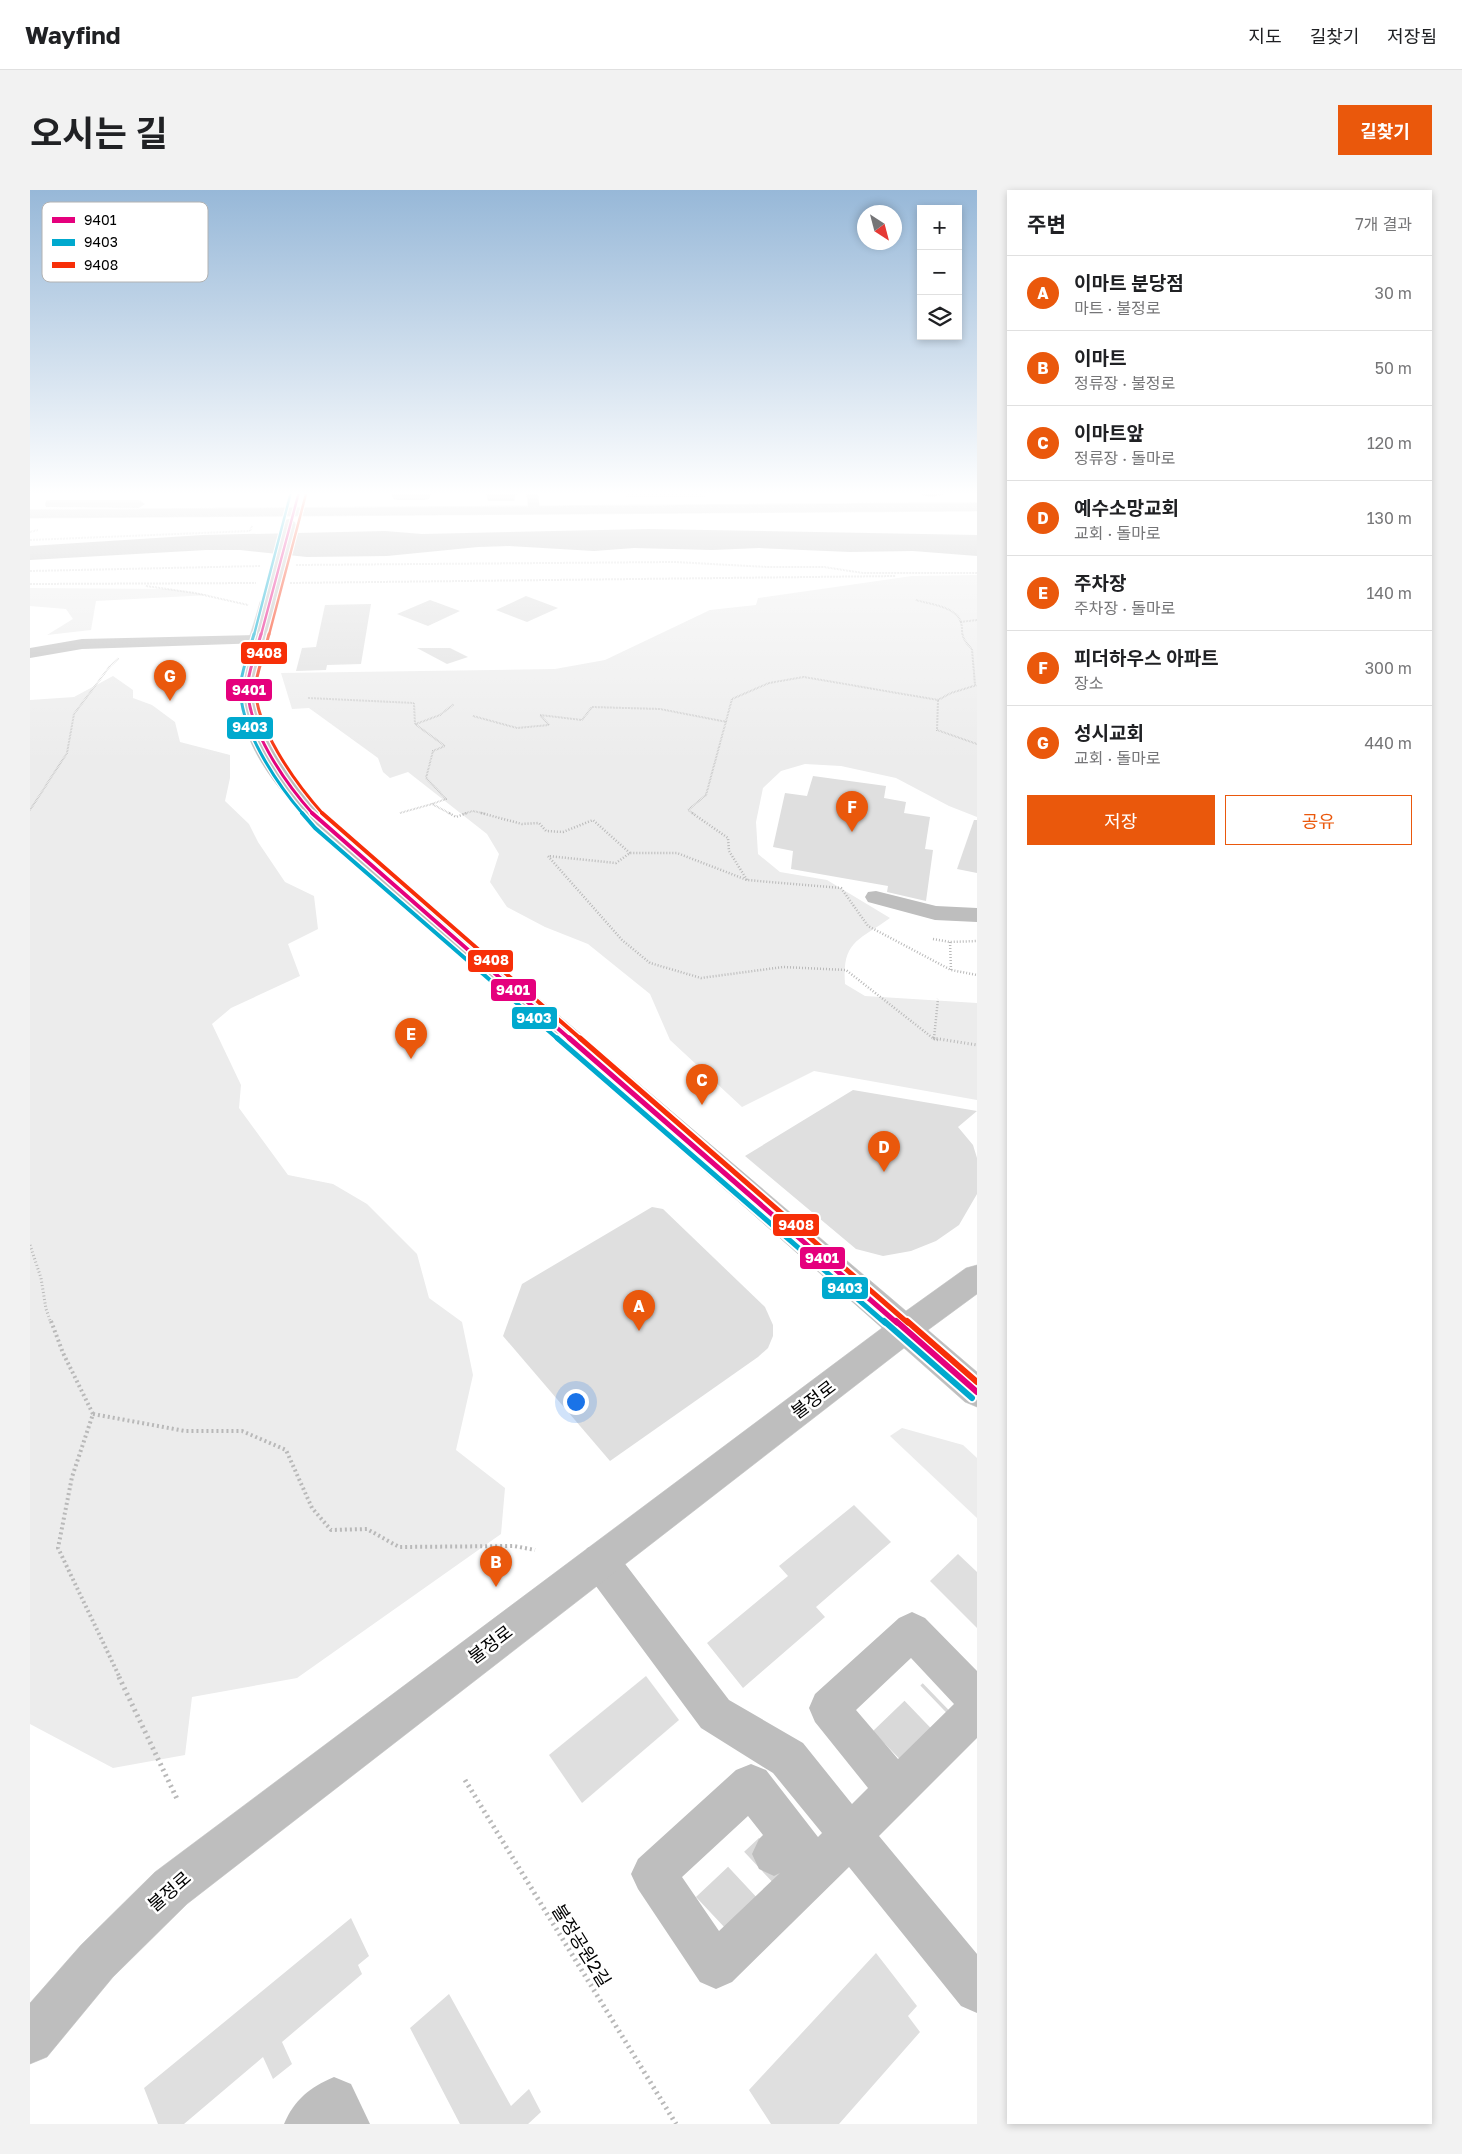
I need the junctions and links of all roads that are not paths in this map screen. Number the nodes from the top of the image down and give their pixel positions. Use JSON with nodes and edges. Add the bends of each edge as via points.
{"nodes":[{"id":1,"x":268,"y":582,"type":"edge"},
{"id":2,"x":258,"y":640,"type":"junction"},
{"id":3,"x":30,"y":653,"type":"edge"},
{"id":4,"x":876,"y":897,"type":"dead end"},
{"id":5,"x":977,"y":915,"type":"edge"},
{"id":6,"x":977,"y":1277,"type":"edge"},
{"id":7,"x":904,"y":1329,"type":"junction"},
{"id":8,"x":977,"y":1392,"type":"edge"},
{"id":9,"x":600,"y":1561,"type":"junction"},
{"id":10,"x":977,"y":1700,"type":"edge"},
{"id":11,"x":977,"y":1709,"type":"edge"},
{"id":12,"x":886,"y":1766,"type":"junction"},
{"id":13,"x":851,"y":1836,"type":"junction"},
{"id":14,"x":794,"y":1854,"type":"tunnel mouth"},
{"id":15,"x":977,"y":1990,"type":"edge"},
{"id":16,"x":30,"y":2040,"type":"edge"},
{"id":17,"x":309,"y":2124,"type":"edge"},
{"id":18,"x":345,"y":2124,"type":"edge"}],
"edges":[{"from":1,"to":2,"type":"main road","bridge":true,"via":[[263,598]]},
{"from":2,"to":3,"type":"main road","via":[[108,643]]},
{"from":2,"to":7,"type":"main road","via":[[248,683],[248,702],[269,757],[303,805]]},
{"from":4,"to":5,"type":"main road","via":[[935,913]]},
{"from":6,"to":7,"type":"main road","name":"불정로"},
{"from":7,"to":8,"type":"main road"},
{"from":7,"to":9,"type":"main road","name":"불정로"},
{"from":9,"to":13,"type":"main road","via":[[715,1714],[788,1758]]},
{"from":9,"to":16,"type":"main road","name":"불정로","via":[[171,1888],[68,1991]]},
{"from":10,"to":12,"type":"main road","via":[[912,1631],[829,1708]]},
{"from":11,"to":12,"type":"main road"},
{"from":12,"to":13,"type":"main road"},
{"from":13,"to":14,"type":"main road"},
{"from":13,"to":15,"type":"main road"},
{"from":17,"to":18,"type":"main road","via":[[334,2101]]}]}
